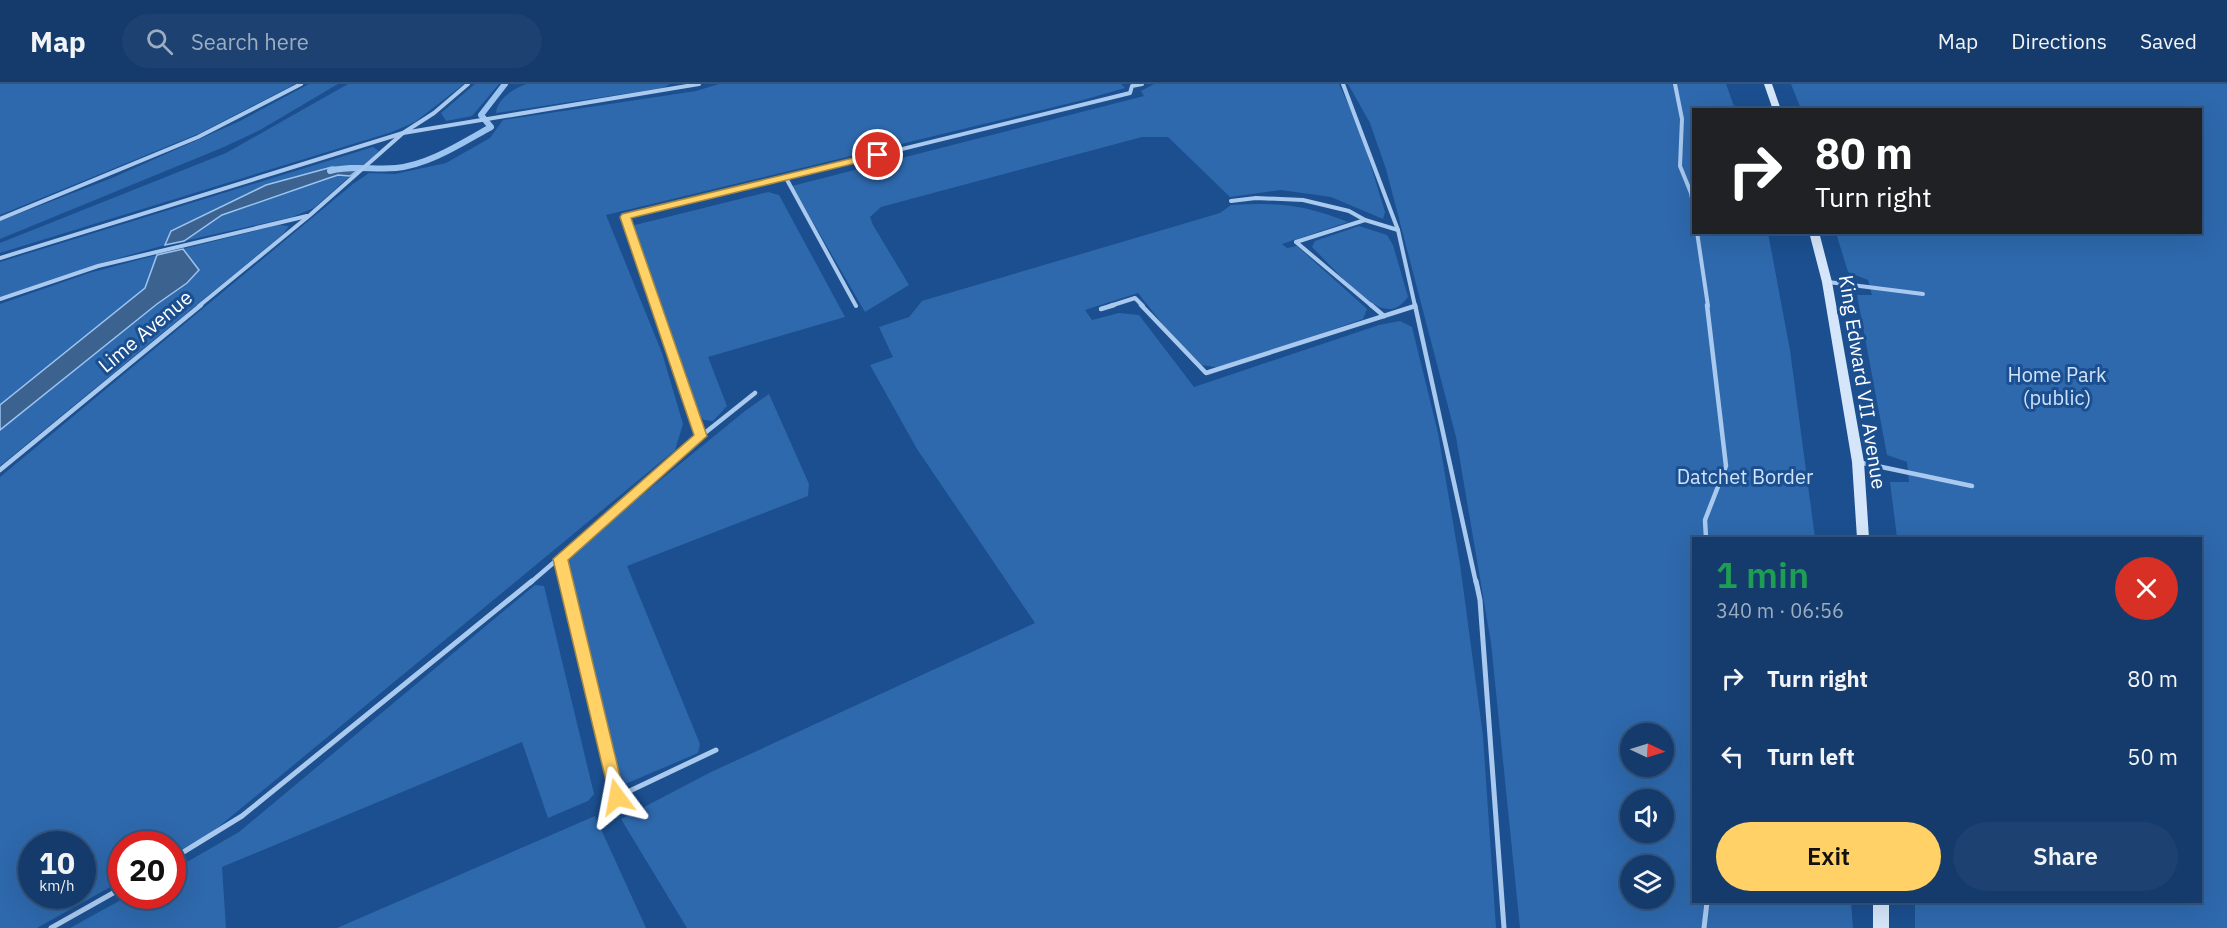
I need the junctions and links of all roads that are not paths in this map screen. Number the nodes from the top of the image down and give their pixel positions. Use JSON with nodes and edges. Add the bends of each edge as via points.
{"nodes":[{"id":1,"x":302,"y":84,"type":"edge"},
{"id":2,"x":468,"y":84,"type":"edge"},
{"id":3,"x":699,"y":84,"type":"edge"},
{"id":4,"x":1142,"y":84,"type":"edge"},
{"id":5,"x":1343,"y":84,"type":"edge"},
{"id":6,"x":1675,"y":84,"type":"edge"},
{"id":7,"x":1768,"y":84,"type":"edge"},
{"id":8,"x":1776,"y":108,"type":"edge"},
{"id":9,"x":403,"y":133,"type":"junction"},
{"id":10,"x":786,"y":178,"type":"junction"},
{"id":11,"x":1692,"y":199,"type":"edge"},
{"id":12,"x":1231,"y":201,"type":"dead end"},
{"id":13,"x":310,"y":215,"type":"junction"},
{"id":14,"x":0,"y":219,"type":"edge"},
{"id":15,"x":1365,"y":220,"type":"junction"},
{"id":16,"x":1398,"y":230,"type":"junction"},
{"id":17,"x":1697,"y":234,"type":"edge"},
{"id":18,"x":1815,"y":234,"type":"edge"},
{"id":19,"x":0,"y":258,"type":"edge"},
{"id":20,"x":1827,"y":282,"type":"junction"},
{"id":21,"x":1923,"y":294,"type":"dead end"},
{"id":22,"x":0,"y":299,"type":"edge"},
{"id":23,"x":856,"y":306,"type":"dead end"},
{"id":24,"x":1415,"y":306,"type":"junction"},
{"id":25,"x":1101,"y":309,"type":"dead end"},
{"id":26,"x":1384,"y":316,"type":"junction"},
{"id":27,"x":755,"y":393,"type":"dead end"},
{"id":28,"x":700,"y":436,"type":"junction"},
{"id":29,"x":1858,"y":462,"type":"junction"},
{"id":30,"x":0,"y":470,"type":"edge"},
{"id":31,"x":1972,"y":486,"type":"dead end"},
{"id":32,"x":1706,"y":537,"type":"edge"},
{"id":33,"x":1863,"y":537,"type":"edge"},
{"id":34,"x":560,"y":559,"type":"junction"},
{"id":35,"x":717,"y":750,"type":"dead end"},
{"id":36,"x":186,"y":850,"type":"edge"},
{"id":37,"x":108,"y":896,"type":"edge"},
{"id":38,"x":1707,"y":903,"type":"edge"},
{"id":39,"x":1881,"y":903,"type":"edge"},
{"id":40,"x":51,"y":928,"type":"edge"},
{"id":41,"x":1504,"y":928,"type":"edge"},
{"id":42,"x":1704,"y":928,"type":"edge"},
{"id":43,"x":1881,"y":928,"type":"edge"}],
"edges":[{"from":1,"to":14,"type":"lane","via":[[198,137]]},
{"from":2,"to":9,"type":"lane"},
{"from":3,"to":9,"type":"lane"},
{"from":4,"to":10,"type":"lane","via":[[1132,87],[1130,93]]},
{"from":5,"to":16,"type":"lane"},
{"from":6,"to":11,"type":"lane","via":[[1683,118],[1680,166]]},
{"from":7,"to":8,"type":"main road"},
{"from":9,"to":13,"type":"lane","name":"Lime Avenue"},
{"from":9,"to":19,"type":"lane"},
{"from":10,"to":23,"type":"lane"},
{"from":10,"to":28,"type":"lane","via":[[626,217]]},
{"from":12,"to":15,"type":"lane","via":[[1302,200],[1350,211]]},
{"from":13,"to":22,"type":"lane","via":[[98,266]]},
{"from":13,"to":30,"type":"lane","name":"Lime Avenue"},
{"from":15,"to":16,"type":"lane"},
{"from":15,"to":26,"type":"lane","via":[[1296,242]]},
{"from":16,"to":24,"type":"lane"},
{"from":17,"to":32,"type":"lane","via":[[1726,466],[1705,520]]},
{"from":18,"to":20,"type":"main road","name":"King Edward VII Avenue"},
{"from":20,"to":21,"type":"lane"},
{"from":20,"to":29,"type":"main road","name":"King Edward VII Avenue"},
{"from":24,"to":26,"type":"lane"},
{"from":24,"to":41,"type":"lane","via":[[1480,600]]},
{"from":25,"to":26,"type":"lane","via":[[1135,298],[1206,373]]},
{"from":27,"to":28,"type":"lane"},
{"from":28,"to":34,"type":"lane"},
{"from":29,"to":31,"type":"lane"},
{"from":29,"to":33,"type":"main road","name":"King Edward VII Avenue"},
{"from":34,"to":35,"type":"lane","via":[[617,797]]},
{"from":34,"to":36,"type":"lane","via":[[242,816]]},
{"from":37,"to":40,"type":"lane"},
{"from":38,"to":42,"type":"lane"},
{"from":39,"to":43,"type":"main road"}]}
